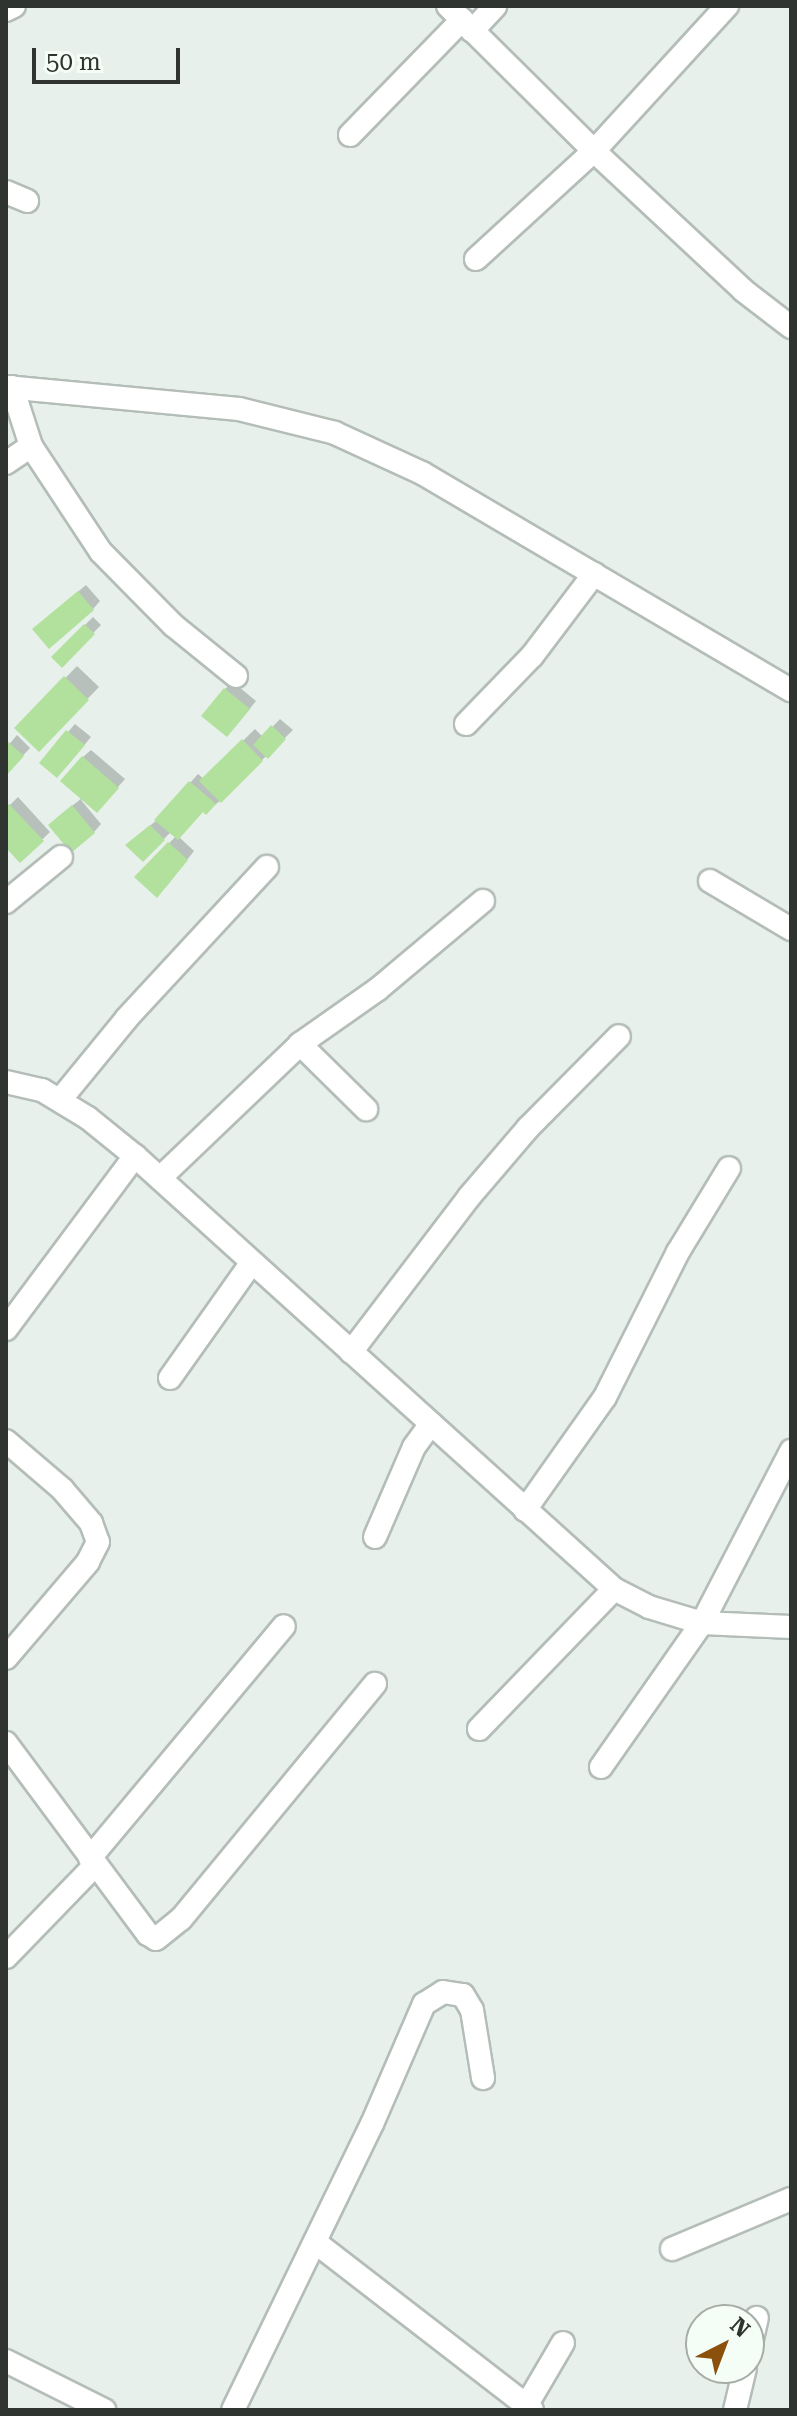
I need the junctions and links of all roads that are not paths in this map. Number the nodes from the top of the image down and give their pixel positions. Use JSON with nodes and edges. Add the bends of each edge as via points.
{"nodes":[{"id":1,"x":14,"y":6,"type":"edge"},
{"id":2,"x":495,"y":6,"type":"edge"},
{"id":3,"x":727,"y":6,"type":"edge"},
{"id":4,"x":6,"y":10,"type":"edge"},
{"id":5,"x":461,"y":19,"type":"edge"},
{"id":6,"x":350,"y":135,"type":"dead end"},
{"id":7,"x":594,"y":151,"type":"junction"},
{"id":8,"x":6,"y":192,"type":"edge"},
{"id":9,"x":27,"y":201,"type":"dead end"},
{"id":10,"x":476,"y":259,"type":"dead end"},
{"id":11,"x":791,"y":327,"type":"edge"},
{"id":12,"x":9,"y":387,"type":"edge"},
{"id":13,"x":31,"y":446,"type":"junction"},
{"id":14,"x":6,"y":463,"type":"edge"},
{"id":15,"x":594,"y":574,"type":"junction"},
{"id":16,"x":236,"y":676,"type":"dead end"},
{"id":17,"x":791,"y":690,"type":"edge"},
{"id":18,"x":466,"y":724,"type":"dead end"},
{"id":19,"x":61,"y":857,"type":"dead end"},
{"id":20,"x":267,"y":867,"type":"dead end"},
{"id":21,"x":710,"y":881,"type":"dead end"},
{"id":22,"x":483,"y":901,"type":"dead end"},
{"id":23,"x":6,"y":902,"type":"edge"},
{"id":24,"x":791,"y":929,"type":"edge"},
{"id":25,"x":619,"y":1036,"type":"dead end"},
{"id":26,"x":300,"y":1044,"type":"junction"},
{"id":27,"x":6,"y":1082,"type":"edge"},
{"id":28,"x":60,"y":1100,"type":"junction"},
{"id":29,"x":366,"y":1109,"type":"dead end"},
{"id":30,"x":135,"y":1156,"type":"junction"},
{"id":31,"x":729,"y":1168,"type":"dead end"},
{"id":32,"x":160,"y":1178,"type":"junction"},
{"id":33,"x":252,"y":1262,"type":"junction"},
{"id":34,"x":6,"y":1329,"type":"edge"},
{"id":35,"x":351,"y":1352,"type":"junction"},
{"id":36,"x":170,"y":1378,"type":"dead end"},
{"id":37,"x":431,"y":1424,"type":"junction"},
{"id":38,"x":6,"y":1441,"type":"edge"},
{"id":39,"x":791,"y":1451,"type":"edge"},
{"id":40,"x":525,"y":1510,"type":"junction"},
{"id":41,"x":375,"y":1537,"type":"dead end"},
{"id":42,"x":614,"y":1589,"type":"junction"},
{"id":43,"x":702,"y":1623,"type":"junction"},
{"id":44,"x":284,"y":1626,"type":"dead end"},
{"id":45,"x":791,"y":1627,"type":"edge"},
{"id":46,"x":6,"y":1658,"type":"edge"},
{"id":47,"x":375,"y":1684,"type":"dead end"},
{"id":48,"x":479,"y":1729,"type":"dead end"},
{"id":49,"x":6,"y":1743,"type":"edge"},
{"id":50,"x":601,"y":1767,"type":"dead end"},
{"id":51,"x":92,"y":1862,"type":"junction"},
{"id":52,"x":6,"y":1957,"type":"edge"},
{"id":53,"x":483,"y":2078,"type":"dead end"},
{"id":54,"x":791,"y":2199,"type":"edge"},
{"id":55,"x":315,"y":2242,"type":"junction"},
{"id":56,"x":672,"y":2249,"type":"dead end"},
{"id":57,"x":563,"y":2343,"type":"dead end"},
{"id":58,"x":6,"y":2361,"type":"edge"},
{"id":59,"x":741,"y":2384,"type":"edge"},
{"id":60,"x":529,"y":2408,"type":"edge"},
{"id":61,"x":104,"y":2410,"type":"edge"},
{"id":62,"x":233,"y":2410,"type":"edge"},
{"id":63,"x":735,"y":2410,"type":"edge"}],
"edges":[{"from":1,"to":4,"type":"street"},
{"from":2,"to":5,"type":"street"},
{"from":3,"to":7,"type":"street"},
{"from":5,"to":6,"type":"street"},
{"from":5,"to":7,"type":"street"},
{"from":7,"to":10,"type":"street"},
{"from":7,"to":11,"type":"street","via":[[744,291]]},
{"from":8,"to":9,"type":"street"},
{"from":12,"to":13,"type":"street"},
{"from":12,"to":15,"type":"street","via":[[239,409],[335,433],[422,473]]},
{"from":13,"to":14,"type":"street"},
{"from":13,"to":16,"type":"street","via":[[101,552],[173,625]]},
{"from":15,"to":17,"type":"street"},
{"from":15,"to":18,"type":"street","via":[[532,656]]},
{"from":19,"to":23,"type":"street"},
{"from":20,"to":28,"type":"street","via":[[155,987]]},
{"from":21,"to":24,"type":"street"},
{"from":22,"to":26,"type":"street","via":[[378,989]]},
{"from":25,"to":35,"type":"street","via":[[518,1139]]},
{"from":26,"to":29,"type":"street"},
{"from":26,"to":32,"type":"street"},
{"from":27,"to":28,"type":"street"},
{"from":28,"to":30,"type":"street"},
{"from":30,"to":32,"type":"street"},
{"from":30,"to":34,"type":"street"},
{"from":31,"to":40,"type":"street","via":[[678,1252],[605,1397]]},
{"from":32,"to":33,"type":"street"},
{"from":33,"to":35,"type":"street"},
{"from":33,"to":36,"type":"street"},
{"from":35,"to":37,"type":"street"},
{"from":37,"to":40,"type":"street"},
{"from":37,"to":41,"type":"street","via":[[414,1447]]},
{"from":38,"to":46,"type":"street","via":[[62,1489],[91,1523],[98,1542],[88,1562]]},
{"from":39,"to":43,"type":"street"},
{"from":40,"to":42,"type":"street"},
{"from":42,"to":43,"type":"street","via":[[649,1607]]},
{"from":42,"to":48,"type":"street"},
{"from":43,"to":45,"type":"street"},
{"from":43,"to":50,"type":"street"},
{"from":44,"to":51,"type":"street"},
{"from":47,"to":51,"type":"street","via":[[170,1931],[156,1939],[148,1934]]},
{"from":49,"to":51,"type":"street"},
{"from":51,"to":52,"type":"street"},
{"from":53,"to":55,"type":"street","via":[[472,2010],[463,1995],[443,1992],[424,2004]]},
{"from":54,"to":56,"type":"street"},
{"from":55,"to":60,"type":"street"},
{"from":55,"to":62,"type":"street"},
{"from":57,"to":60,"type":"street"},
{"from":58,"to":61,"type":"street"},
{"from":59,"to":63,"type":"street"}]}
